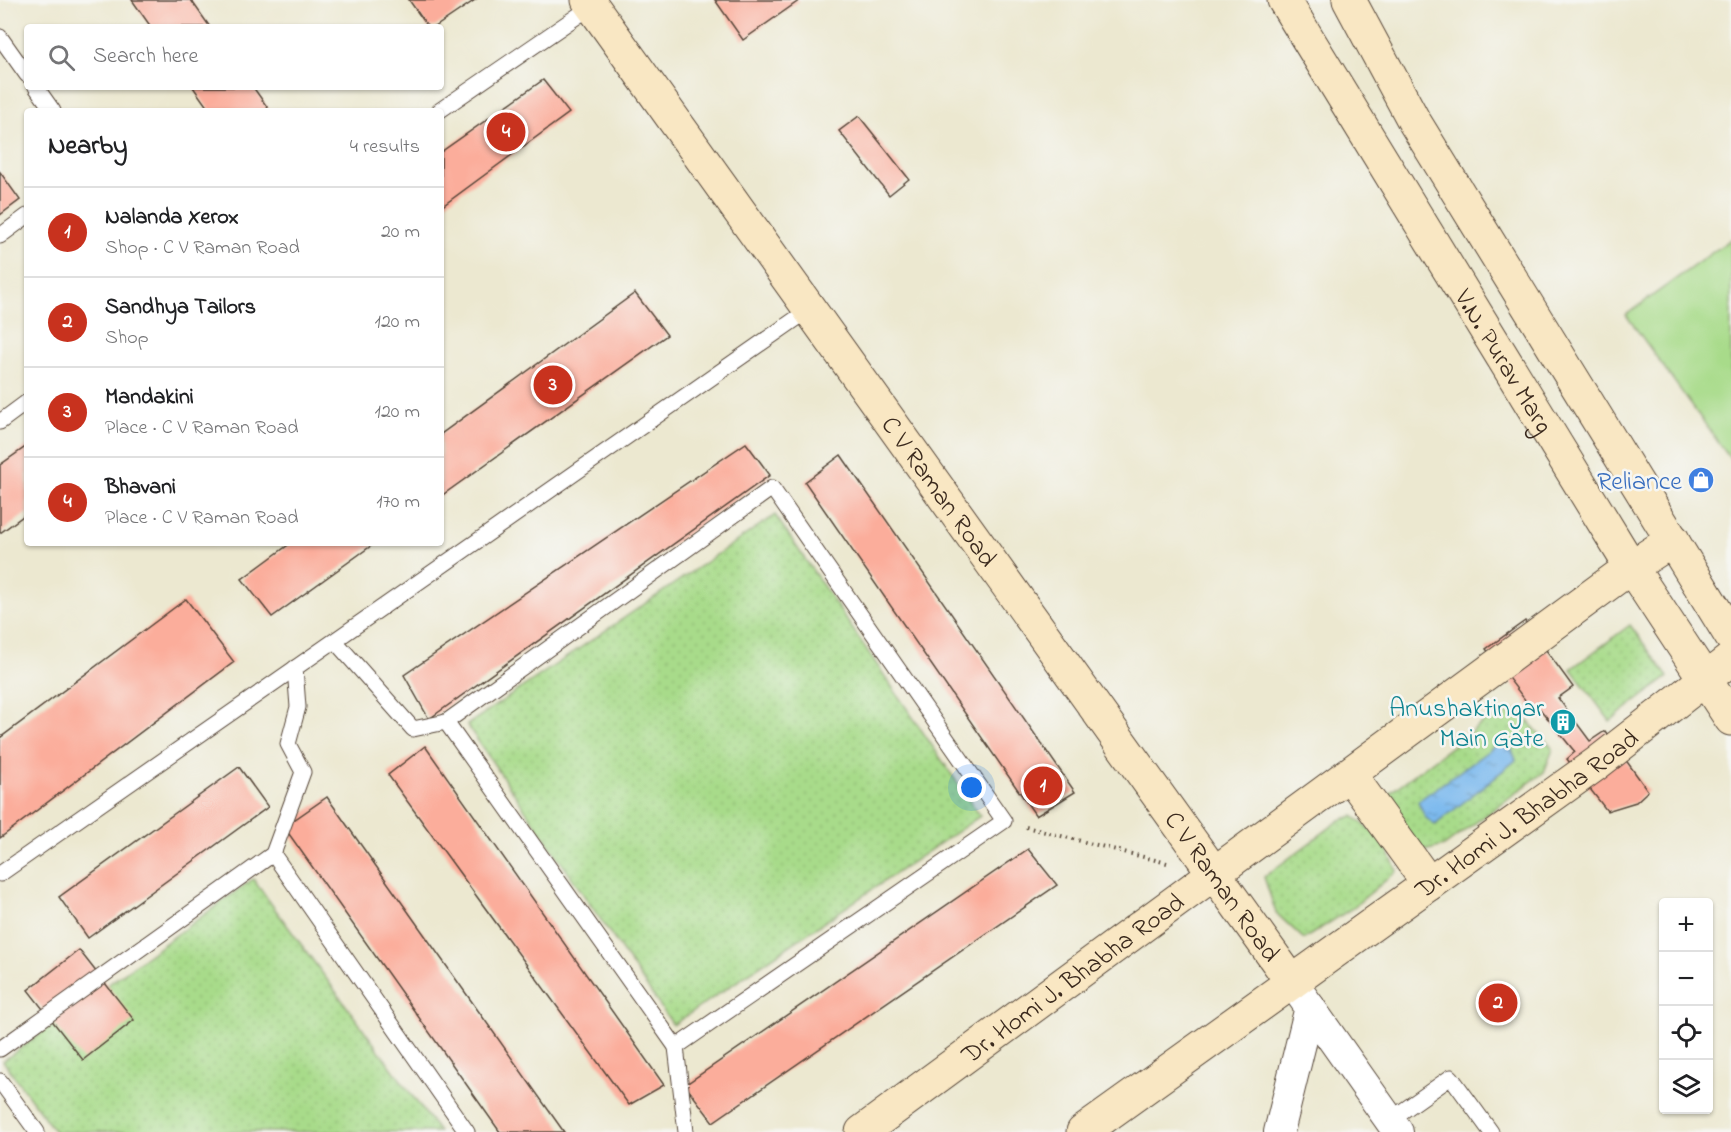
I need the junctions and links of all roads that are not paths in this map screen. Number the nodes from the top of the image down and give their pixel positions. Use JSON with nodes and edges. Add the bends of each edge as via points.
{"nodes":[{"id":1,"x":1284,"y":0,"type":"edge"},
{"id":2,"x":1349,"y":0,"type":"edge"},
{"id":3,"x":590,"y":3,"type":"edge"},
{"id":4,"x":0,"y":37,"type":"edge"},
{"id":5,"x":24,"y":71,"type":"edge"},
{"id":6,"x":38,"y":90,"type":"edge"},
{"id":7,"x":51,"y":108,"type":"edge"},
{"id":8,"x":443,"y":108,"type":"edge"},
{"id":9,"x":24,"y":218,"type":"edge"},
{"id":10,"x":0,"y":236,"type":"edge"},
{"id":11,"x":810,"y":309,"type":"junction"},
{"id":12,"x":24,"y":404,"type":"edge"},
{"id":13,"x":0,"y":422,"type":"edge"},
{"id":14,"x":1673,"y":540,"type":"junction"},
{"id":15,"x":1631,"y":567,"type":"junction"},
{"id":16,"x":1731,"y":636,"type":"edge"},
{"id":17,"x":335,"y":640,"type":"junction"},
{"id":18,"x":1731,"y":659,"type":"edge"},
{"id":19,"x":295,"y":668,"type":"junction"},
{"id":20,"x":1704,"y":677,"type":"junction"},
{"id":21,"x":1731,"y":719,"type":"edge"},
{"id":22,"x":446,"y":722,"type":"junction"},
{"id":23,"x":1350,"y":776,"type":"junction"},
{"id":24,"x":273,"y":854,"type":"junction"},
{"id":25,"x":0,"y":874,"type":"edge"},
{"id":26,"x":1214,"y":875,"type":"junction"},
{"id":27,"x":1429,"y":884,"type":"junction"},
{"id":28,"x":1301,"y":994,"type":"junction"},
{"id":29,"x":676,"y":1047,"type":"junction"},
{"id":30,"x":0,"y":1049,"type":"edge"},
{"id":31,"x":0,"y":1081,"type":"edge"},
{"id":32,"x":1394,"y":1126,"type":"edge"},
{"id":33,"x":37,"y":1132,"type":"edge"},
{"id":34,"x":467,"y":1132,"type":"edge"},
{"id":35,"x":686,"y":1132,"type":"edge"},
{"id":36,"x":862,"y":1132,"type":"edge"},
{"id":37,"x":1083,"y":1132,"type":"edge"},
{"id":38,"x":1279,"y":1132,"type":"edge"},
{"id":39,"x":1491,"y":1132,"type":"edge"}],
"edges":[{"from":1,"to":15,"type":"street","name":"V.N. Purav Marg"},
{"from":2,"to":14,"type":"street","name":"V.N. Purav Marg","via":[[1414,121]]},
{"from":3,"to":8,"type":"lane"},
{"from":3,"to":11,"type":"street","name":"C V Raman Road"},
{"from":4,"to":5,"type":"lane"},
{"from":6,"to":7,"type":"lane"},
{"from":9,"to":10,"type":"lane"},
{"from":11,"to":17,"type":"lane"},
{"from":11,"to":26,"type":"street","name":"C V Raman Road"},
{"from":12,"to":13,"type":"lane"},
{"from":14,"to":15,"type":"street","name":"Dr. Homi J. Bhabha Road"},
{"from":14,"to":16,"type":"street","name":"V.N. Purav Marg"},
{"from":15,"to":20,"type":"street","name":"V.N. Purav Marg"},
{"from":15,"to":23,"type":"street","name":"Dr. Homi J. Bhabha Road"},
{"from":17,"to":19,"type":"lane"},
{"from":17,"to":22,"type":"lane","via":[[413,729]]},
{"from":18,"to":20,"type":"street","name":"Dr. Homi J. Bhabha Road"},
{"from":19,"to":24,"type":"lane","via":[[298,707],[288,744],[303,772]]},
{"from":19,"to":25,"type":"lane"},
{"from":20,"to":21,"type":"street","name":"V.N. Purav Marg"},
{"from":20,"to":27,"type":"street","name":"Dr. Homi J. Bhabha Road","via":[[1596,764]]},
{"from":22,"to":29,"type":"lane"},
{"from":22,"to":29,"type":"lane","via":[[772,488],[1004,821]]},
{"from":23,"to":26,"type":"street","name":"Dr. Homi J. Bhabha Road"},
{"from":23,"to":27,"type":"street"},
{"from":24,"to":30,"type":"lane"},
{"from":24,"to":34,"type":"lane"},
{"from":26,"to":28,"type":"street","name":"C V Raman Road"},
{"from":26,"to":36,"type":"street","name":"Dr. Homi J. Bhabha Road"},
{"from":27,"to":28,"type":"street","name":"Dr. Homi J. Bhabha Road"},
{"from":28,"to":32,"type":"street"},
{"from":28,"to":37,"type":"street","name":"Dr. Homi J. Bhabha Road"},
{"from":28,"to":38,"type":"street"},
{"from":29,"to":35,"type":"lane"},
{"from":31,"to":33,"type":"lane"},
{"from":32,"to":39,"type":"lane","via":[[1451,1077]]}]}
